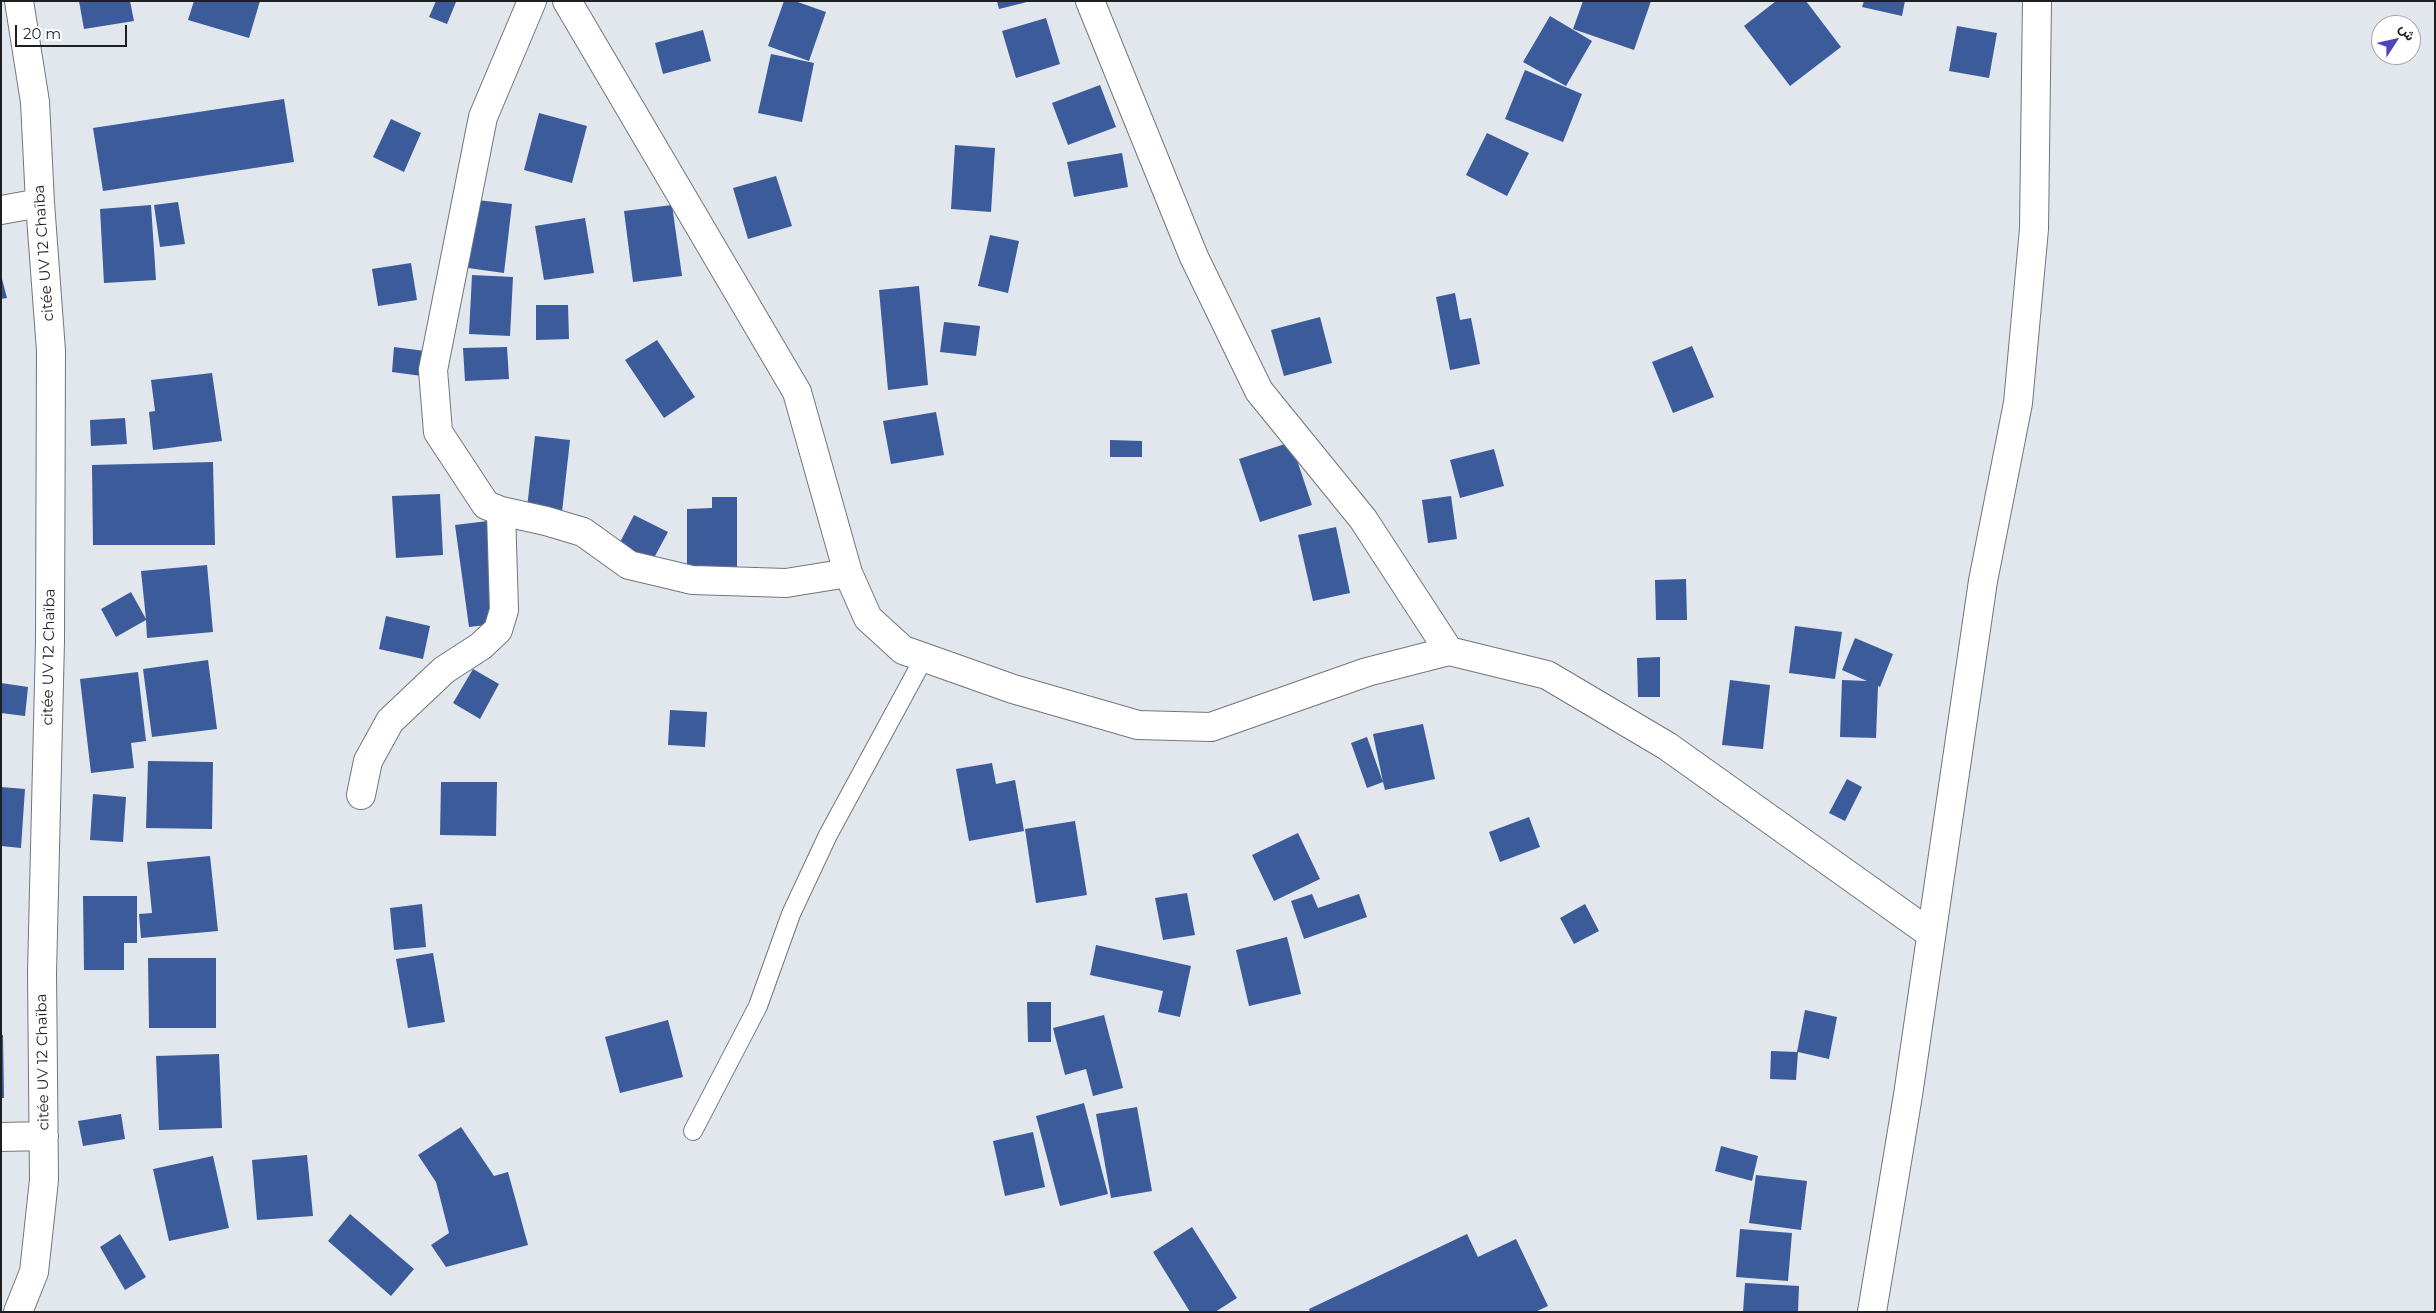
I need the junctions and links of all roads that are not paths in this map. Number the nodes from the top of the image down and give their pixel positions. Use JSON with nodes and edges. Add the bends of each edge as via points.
{"nodes":[{"id":1,"x":19,"y":1,"type":"edge"},
{"id":2,"x":532,"y":1,"type":"edge"},
{"id":3,"x":567,"y":1,"type":"edge"},
{"id":4,"x":1090,"y":1,"type":"edge"},
{"id":5,"x":2037,"y":1,"type":"edge"},
{"id":6,"x":40,"y":203,"type":"junction"},
{"id":7,"x":1,"y":210,"type":"edge"},
{"id":8,"x":501,"y":511,"type":"junction"},
{"id":9,"x":848,"y":572,"type":"junction"},
{"id":10,"x":1449,"y":651,"type":"junction"},
{"id":11,"x":924,"y":658,"type":"junction"},
{"id":12,"x":361,"y":795,"type":"dead end"},
{"id":13,"x":1931,"y":934,"type":"junction"},
{"id":14,"x":693,"y":1131,"type":"dead end"},
{"id":15,"x":44,"y":1136,"type":"junction"},
{"id":16,"x":1,"y":1138,"type":"edge"},
{"id":17,"x":18,"y":1312,"type":"edge"},
{"id":18,"x":1872,"y":1312,"type":"edge"}],
"edges":[{"from":1,"to":6,"type":"street","name":"citée UV 12 Chaïba","via":[[36,102]]},
{"from":2,"to":8,"type":"street","via":[[483,117],[433,370],[438,432],[486,505]]},
{"from":3,"to":9,"type":"street","via":[[797,392]]},
{"from":4,"to":10,"type":"street","via":[[1194,258],[1259,391],[1364,519]]},
{"from":5,"to":13,"type":"street","via":[[2034,229],[2018,403],[1983,581]]},
{"from":6,"to":7,"type":"street"},
{"from":6,"to":15,"type":"street","name":"citée UV 12 Chaïba","via":[[51,351],[50,641],[42,973]]},
{"from":8,"to":9,"type":"street","via":[[582,532],[629,565],[692,580],[786,583]]},
{"from":8,"to":12,"type":"street","via":[[504,610],[498,630],[481,646],[444,670],[390,721],[368,761]]},
{"from":9,"to":11,"type":"street","via":[[868,618],[904,650]]},
{"from":10,"to":11,"type":"street","via":[[1367,672],[1211,727],[1138,725],[1013,689]]},
{"from":10,"to":13,"type":"street","via":[[1547,675],[1667,746]]},
{"from":11,"to":14,"type":"lane","via":[[828,835],[791,914],[758,1006]]},
{"from":13,"to":18,"type":"street"},
{"from":15,"to":16,"type":"street"},
{"from":15,"to":17,"type":"street","name":"citée UV 12 Chaïba","via":[[44,1180],[34,1272]]}]}
